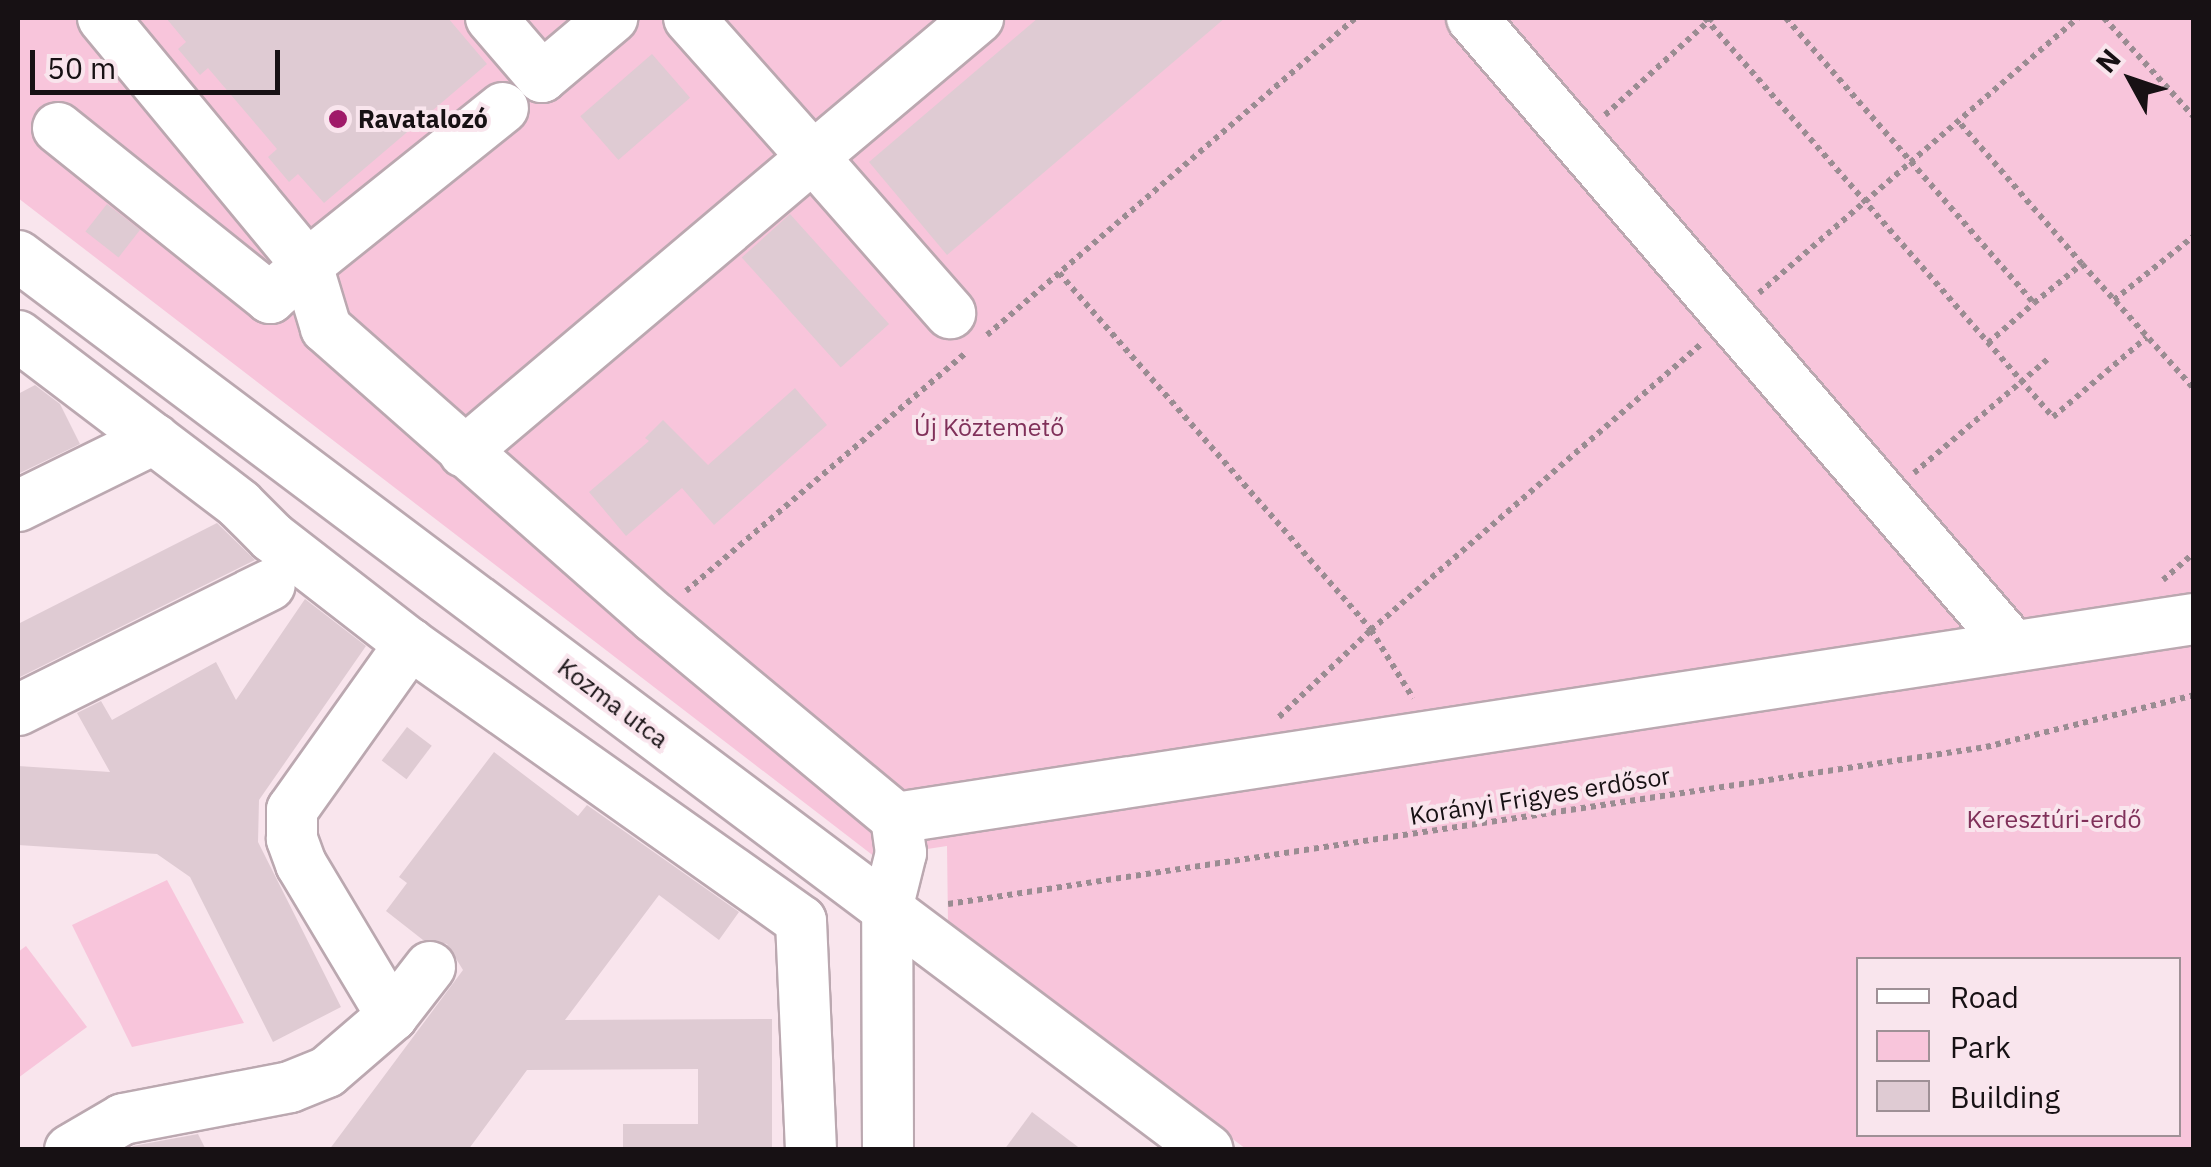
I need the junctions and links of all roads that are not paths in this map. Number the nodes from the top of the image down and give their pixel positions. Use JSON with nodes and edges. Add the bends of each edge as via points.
{"nodes":[{"id":1,"x":103,"y":18,"type":"edge"},
{"id":2,"x":491,"y":18,"type":"edge"},
{"id":3,"x":612,"y":18,"type":"edge"},
{"id":4,"x":688,"y":18,"type":"edge"},
{"id":5,"x":978,"y":18,"type":"edge"},
{"id":6,"x":1472,"y":18,"type":"edge"},
{"id":7,"x":503,"y":108,"type":"dead end"},
{"id":8,"x":58,"y":128,"type":"dead end"},
{"id":9,"x":813,"y":157,"type":"junction"},
{"id":10,"x":18,"y":256,"type":"edge"},
{"id":11,"x":307,"y":265,"type":"junction"},
{"id":12,"x":968,"y":333,"type":"road end"},
{"id":13,"x":18,"y":336,"type":"edge"},
{"id":14,"x":154,"y":439,"type":"junction"},
{"id":15,"x":464,"y":452,"type":"junction"},
{"id":16,"x":18,"y":506,"type":"edge"},
{"id":17,"x":270,"y":585,"type":"dead end"},
{"id":18,"x":2194,"y":619,"type":"edge"},
{"id":19,"x":410,"y":644,"type":"junction"},
{"id":20,"x":2013,"y":646,"type":"junction"},
{"id":21,"x":18,"y":710,"type":"edge"},
{"id":22,"x":896,"y":818,"type":"junction"},
{"id":23,"x":887,"y":909,"type":"junction"},
{"id":24,"x":430,"y":967,"type":"dead end"},
{"id":25,"x":392,"y":1016,"type":"junction"},
{"id":26,"x":70,"y":1150,"type":"edge"},
{"id":27,"x":811,"y":1150,"type":"edge"},
{"id":28,"x":888,"y":1150,"type":"edge"},
{"id":29,"x":1208,"y":1150,"type":"edge"}],
"edges":[{"from":1,"to":11,"type":"street"},
{"from":2,"to":3,"type":"street","via":[[542,76]]},
{"from":4,"to":9,"type":"street"},
{"from":5,"to":9,"type":"street"},
{"from":6,"to":20,"type":"street"},
{"from":7,"to":11,"type":"street"},
{"from":8,"to":11,"type":"street","via":[[270,298]]},
{"from":9,"to":12,"type":"street"},
{"from":9,"to":15,"type":"street"},
{"from":10,"to":23,"type":"street","name":"Kozma utca"},
{"from":11,"to":15,"type":"street","via":[[326,328]]},
{"from":13,"to":14,"type":"street"},
{"from":14,"to":16,"type":"street"},
{"from":14,"to":19,"type":"street"},
{"from":15,"to":22,"type":"street"},
{"from":17,"to":21,"type":"street"},
{"from":18,"to":20,"type":"street"},
{"from":19,"to":25,"type":"street","via":[[292,810],[300,864]]},
{"from":19,"to":27,"type":"street","via":[[801,920]]},
{"from":20,"to":22,"type":"street"},
{"from":22,"to":23,"type":"street","via":[[901,853]]},
{"from":23,"to":28,"type":"street"},
{"from":23,"to":29,"type":"street","name":"Kozma utca"},
{"from":24,"to":25,"type":"street"},
{"from":25,"to":26,"type":"street","via":[[327,1072],[290,1087],[123,1119]]}]}
